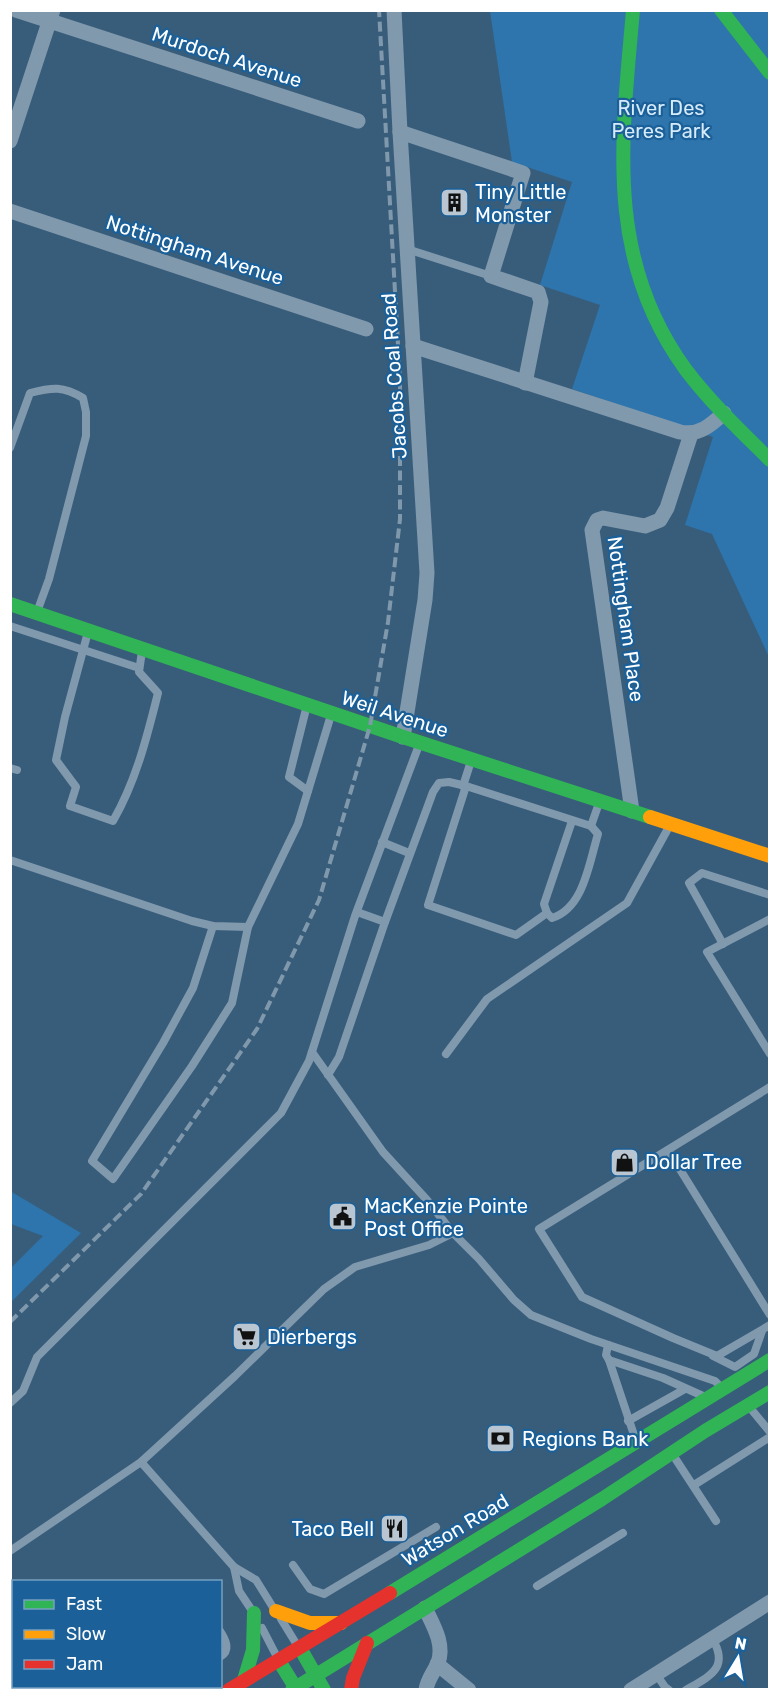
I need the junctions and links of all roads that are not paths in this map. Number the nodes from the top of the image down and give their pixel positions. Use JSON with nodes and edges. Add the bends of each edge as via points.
{"nodes":[{"id":1,"x":16,"y":10,"type":"edge"},
{"id":2,"x":394,"y":10,"type":"edge"},
{"id":3,"x":633,"y":10,"type":"edge"},
{"id":4,"x":721,"y":10,"type":"edge"},
{"id":5,"x":51,"y":16,"type":"edge"},
{"id":6,"x":770,"y":73,"type":"edge"},
{"id":7,"x":358,"y":121,"type":"dead end"},
{"id":8,"x":400,"y":132,"type":"junction"},
{"id":9,"x":10,"y":141,"type":"edge"},
{"id":10,"x":10,"y":211,"type":"edge"},
{"id":11,"x":408,"y":249,"type":"junction"},
{"id":12,"x":490,"y":276,"type":"junction"},
{"id":13,"x":366,"y":329,"type":"dead end"},
{"id":14,"x":413,"y":346,"type":"junction"},
{"id":15,"x":525,"y":383,"type":"junction"},
{"id":16,"x":724,"y":413,"type":"junction"},
{"id":17,"x":691,"y":434,"type":"junction"},
{"id":18,"x":10,"y":448,"type":"edge"},
{"id":19,"x":770,"y":460,"type":"edge"},
{"id":20,"x":10,"y":604,"type":"edge"},
{"id":21,"x":36,"y":613,"type":"junction"},
{"id":22,"x":10,"y":626,"type":"edge"},
{"id":23,"x":88,"y":631,"type":"junction"},
{"id":24,"x":142,"y":649,"type":"junction"},
{"id":25,"x":84,"y":650,"type":"junction"},
{"id":26,"x":140,"y":668,"type":"junction"},
{"id":27,"x":308,"y":705,"type":"junction"},
{"id":28,"x":332,"y":713,"type":"junction"},
{"id":29,"x":403,"y":737,"type":"junction"},
{"id":30,"x":419,"y":742,"type":"junction"},
{"id":31,"x":472,"y":759,"type":"junction"},
{"id":32,"x":464,"y":786,"type":"junction"},
{"id":33,"x":308,"y":791,"type":"junction"},
{"id":34,"x":599,"y":800,"type":"junction"},
{"id":35,"x":632,"y":811,"type":"junction"},
{"id":36,"x":572,"y":821,"type":"junction"},
{"id":37,"x":671,"y":824,"type":"junction"},
{"id":38,"x":591,"y":826,"type":"junction"},
{"id":39,"x":382,"y":843,"type":"junction"},
{"id":40,"x":409,"y":852,"type":"junction"},
{"id":41,"x":770,"y":856,"type":"edge"},
{"id":42,"x":10,"y":860,"type":"edge"},
{"id":43,"x":770,"y":895,"type":"edge"},
{"id":44,"x":357,"y":912,"type":"junction"},
{"id":45,"x":547,"y":913,"type":"junction"},
{"id":46,"x":770,"y":919,"type":"edge"},
{"id":47,"x":385,"y":922,"type":"junction"},
{"id":48,"x":213,"y":926,"type":"junction"},
{"id":49,"x":249,"y":927,"type":"junction"},
{"id":50,"x":723,"y":944,"type":"junction"},
{"id":51,"x":312,"y":1052,"type":"junction"},
{"id":52,"x":446,"y":1054,"type":"dead end"},
{"id":53,"x":770,"y":1054,"type":"edge"},
{"id":54,"x":327,"y":1075,"type":"junction"},
{"id":55,"x":770,"y":1087,"type":"edge"},
{"id":56,"x":668,"y":1150,"type":"junction"},
{"id":57,"x":453,"y":1233,"type":"junction"},
{"id":58,"x":770,"y":1315,"type":"edge"},
{"id":59,"x":770,"y":1325,"type":"edge"},
{"id":60,"x":762,"y":1331,"type":"junction"},
{"id":61,"x":608,"y":1345,"type":"junction"},
{"id":62,"x":690,"y":1345,"type":"junction"},
{"id":63,"x":609,"y":1360,"type":"junction"},
{"id":64,"x":770,"y":1360,"type":"edge"},
{"id":65,"x":667,"y":1365,"type":"junction"},
{"id":66,"x":663,"y":1378,"type":"junction"},
{"id":67,"x":684,"y":1389,"type":"junction"},
{"id":68,"x":722,"y":1389,"type":"junction"},
{"id":69,"x":770,"y":1392,"type":"edge"},
{"id":70,"x":704,"y":1400,"type":"junction"},
{"id":71,"x":10,"y":1403,"type":"edge"},
{"id":72,"x":748,"y":1405,"type":"junction"},
{"id":73,"x":628,"y":1420,"type":"junction"},
{"id":74,"x":770,"y":1432,"type":"edge"},
{"id":75,"x":770,"y":1437,"type":"edge"},
{"id":76,"x":636,"y":1442,"type":"junction"},
{"id":77,"x":672,"y":1453,"type":"junction"},
{"id":78,"x":141,"y":1462,"type":"junction"},
{"id":79,"x":694,"y":1485,"type":"junction"},
{"id":80,"x":716,"y":1521,"type":"dead end"},
{"id":81,"x":436,"y":1527,"type":"dead end"},
{"id":82,"x":623,"y":1533,"type":"dead end"},
{"id":83,"x":10,"y":1551,"type":"edge"},
{"id":84,"x":293,"y":1565,"type":"dead end"},
{"id":85,"x":234,"y":1567,"type":"junction"},
{"id":86,"x":537,"y":1586,"type":"dead end"},
{"id":87,"x":770,"y":1602,"type":"edge"},
{"id":88,"x":425,"y":1608,"type":"junction"},
{"id":89,"x":276,"y":1611,"type":"junction"},
{"id":90,"x":254,"y":1613,"type":"junction"},
{"id":91,"x":341,"y":1623,"type":"junction"},
{"id":92,"x":222,"y":1634,"type":"edge"},
{"id":93,"x":712,"y":1638,"type":"junction"},
{"id":94,"x":367,"y":1644,"type":"junction"},
{"id":95,"x":300,"y":1648,"type":"junction"},
{"id":96,"x":222,"y":1656,"type":"edge"},
{"id":97,"x":279,"y":1661,"type":"junction"},
{"id":98,"x":437,"y":1664,"type":"junction"},
{"id":99,"x":316,"y":1674,"type":"junction"},
{"id":100,"x":656,"y":1674,"type":"junction"},
{"id":101,"x":244,"y":1680,"type":"junction"},
{"id":102,"x":228,"y":1689,"type":"edge"},
{"id":103,"x":295,"y":1689,"type":"edge"},
{"id":104,"x":324,"y":1689,"type":"edge"},
{"id":105,"x":351,"y":1689,"type":"edge"},
{"id":106,"x":426,"y":1689,"type":"edge"},
{"id":107,"x":469,"y":1689,"type":"edge"},
{"id":108,"x":631,"y":1689,"type":"edge"},
{"id":109,"x":669,"y":1689,"type":"edge"},
{"id":110,"x":686,"y":1689,"type":"edge"}],
"edges":[{"from":1,"to":5,"type":"street","name":"Murdoch Avenue"},
{"from":2,"to":8,"type":"street","name":"Jacobs Coal Road"},
{"from":3,"to":16,"type":"main road","via":[[621,144],[626,227],[643,288],[663,334],[690,374]]},
{"from":4,"to":6,"type":"main road"},
{"from":5,"to":7,"type":"street","name":"Murdoch Avenue"},
{"from":5,"to":9,"type":"street"},
{"from":8,"to":11,"type":"street","name":"Jacobs Coal Road"},
{"from":8,"to":12,"type":"street","via":[[523,173]]},
{"from":10,"to":13,"type":"street","name":"Nottingham Avenue"},
{"from":11,"to":12,"type":"lane"},
{"from":11,"to":14,"type":"street","name":"Jacobs Coal Road"},
{"from":12,"to":15,"type":"street","via":[[538,292],[540,297]]},
{"from":14,"to":15,"type":"street"},
{"from":14,"to":29,"type":"street","name":"Jacobs Coal Road","via":[[427,573]]},
{"from":15,"to":17,"type":"street"},
{"from":16,"to":17,"type":"street"},
{"from":16,"to":19,"type":"main road"},
{"from":17,"to":35,"type":"street","name":"Nottingham Place","via":[[660,520],[645,526],[603,518],[597,520],[592,530]]},
{"from":18,"to":21,"type":"lane","via":[[30,393],[51,387],[83,398],[86,436],[49,579]]},
{"from":20,"to":21,"type":"main road","name":"Weil Avenue"},
{"from":21,"to":23,"type":"main road","name":"Weil Avenue"},
{"from":22,"to":25,"type":"lane"},
{"from":23,"to":24,"type":"main road","name":"Weil Avenue"},
{"from":23,"to":25,"type":"lane"},
{"from":24,"to":26,"type":"lane"},
{"from":24,"to":27,"type":"main road","name":"Weil Avenue"},
{"from":25,"to":26,"type":"lane"},
{"from":25,"to":26,"type":"lane","via":[[56,760],[76,787],[70,806],[114,821],[127,797],[158,693],[139,672]]},
{"from":27,"to":28,"type":"main road","name":"Weil Avenue"},
{"from":27,"to":33,"type":"lane","via":[[289,777]]},
{"from":28,"to":29,"type":"main road","name":"Weil Avenue"},
{"from":28,"to":33,"type":"lane"},
{"from":29,"to":30,"type":"main road","name":"Weil Avenue"},
{"from":30,"to":31,"type":"main road","name":"Weil Avenue"},
{"from":30,"to":39,"type":"lane"},
{"from":31,"to":32,"type":"lane"},
{"from":31,"to":34,"type":"main road","name":"Weil Avenue"},
{"from":32,"to":36,"type":"lane"},
{"from":32,"to":40,"type":"lane","via":[[439,783]]},
{"from":32,"to":45,"type":"lane","via":[[428,906],[516,935]]},
{"from":33,"to":49,"type":"lane","via":[[298,824]]},
{"from":34,"to":35,"type":"main road","name":"Weil Avenue"},
{"from":34,"to":38,"type":"lane"},
{"from":35,"to":37,"type":"main road","name":"Weil Avenue"},
{"from":36,"to":38,"type":"lane"},
{"from":36,"to":45,"type":"lane","via":[[544,904]]},
{"from":37,"to":41,"type":"main road","name":"Weil Avenue"},
{"from":37,"to":52,"type":"lane","via":[[627,903],[487,999]]},
{"from":38,"to":45,"type":"lane","via":[[598,834],[579,896],[561,915],[552,918]]},
{"from":39,"to":40,"type":"lane"},
{"from":39,"to":44,"type":"lane"},
{"from":40,"to":47,"type":"lane"},
{"from":42,"to":48,"type":"lane"},
{"from":43,"to":50,"type":"lane","via":[[702,873],[689,883]]},
{"from":44,"to":47,"type":"lane"},
{"from":44,"to":51,"type":"lane"},
{"from":46,"to":50,"type":"lane"},
{"from":47,"to":54,"type":"lane","via":[[339,1057]]},
{"from":48,"to":49,"type":"lane"},
{"from":48,"to":49,"type":"lane","via":[[193,988],[92,1161],[113,1179],[232,1003]]},
{"from":50,"to":53,"type":"lane","via":[[707,952]]},
{"from":51,"to":54,"type":"lane"},
{"from":51,"to":71,"type":"lane","via":[[281,1113],[37,1357],[23,1391]]},
{"from":54,"to":57,"type":"lane","via":[[383,1152]]},
{"from":55,"to":56,"type":"lane"},
{"from":56,"to":58,"type":"lane"},
{"from":56,"to":62,"type":"lane","via":[[538,1229],[582,1297]]},
{"from":57,"to":61,"type":"lane","via":[[531,1315]]},
{"from":57,"to":78,"type":"lane","via":[[429,1245],[355,1267],[324,1289]]},
{"from":59,"to":60,"type":"lane"},
{"from":60,"to":62,"type":"lane","via":[[717,1356]]},
{"from":60,"to":62,"type":"lane","via":[[754,1354],[735,1367]]},
{"from":61,"to":63,"type":"lane"},
{"from":61,"to":65,"type":"lane"},
{"from":63,"to":66,"type":"lane"},
{"from":63,"to":73,"type":"lane"},
{"from":64,"to":68,"type":"main road","name":"Watson Road"},
{"from":65,"to":66,"type":"lane"},
{"from":65,"to":68,"type":"lane","via":[[716,1381]]},
{"from":66,"to":67,"type":"lane"},
{"from":67,"to":70,"type":"lane"},
{"from":67,"to":73,"type":"lane"},
{"from":68,"to":70,"type":"main road","name":"Watson Road"},
{"from":69,"to":72,"type":"main road"},
{"from":70,"to":76,"type":"main road","name":"Watson Road"},
{"from":72,"to":74,"type":"lane"},
{"from":72,"to":77,"type":"main road"},
{"from":73,"to":76,"type":"lane"},
{"from":75,"to":79,"type":"lane"},
{"from":76,"to":91,"type":"main road","name":"Watson Road"},
{"from":77,"to":79,"type":"lane"},
{"from":77,"to":88,"type":"main road"},
{"from":78,"to":83,"type":"lane"},
{"from":78,"to":85,"type":"lane"},
{"from":79,"to":80,"type":"lane"},
{"from":81,"to":84,"type":"lane","via":[[324,1594],[310,1588]]},
{"from":82,"to":86,"type":"lane"},
{"from":85,"to":89,"type":"lane","via":[[256,1581]]},
{"from":85,"to":90,"type":"lane","via":[[239,1591]]},
{"from":87,"to":93,"type":"street"},
{"from":88,"to":94,"type":"main road"},
{"from":88,"to":98,"type":"street","via":[[438,1636],[441,1652]]},
{"from":89,"to":91,"type":"main road","via":[[310,1623]]},
{"from":89,"to":95,"type":"lane"},
{"from":90,"to":97,"type":"lane"},
{"from":90,"to":101,"type":"main road","via":[[253,1650]]},
{"from":91,"to":95,"type":"main road","name":"Watson Road"},
{"from":92,"to":96,"type":"lane","via":[[227,1648]]},
{"from":93,"to":100,"type":"street"},
{"from":93,"to":110,"type":"lane","via":[[720,1650],[714,1673]]},
{"from":94,"to":99,"type":"main road"},
{"from":94,"to":105,"type":"main road"},
{"from":95,"to":97,"type":"main road","name":"Watson Road"},
{"from":95,"to":99,"type":"main road"},
{"from":97,"to":101,"type":"main road","name":"Watson Road"},
{"from":97,"to":103,"type":"main road"},
{"from":98,"to":106,"type":"street"},
{"from":98,"to":107,"type":"street"},
{"from":99,"to":103,"type":"main road"},
{"from":99,"to":104,"type":"main road"},
{"from":100,"to":108,"type":"street"},
{"from":100,"to":109,"type":"lane"},
{"from":101,"to":102,"type":"main road","name":"Watson Road"}]}
